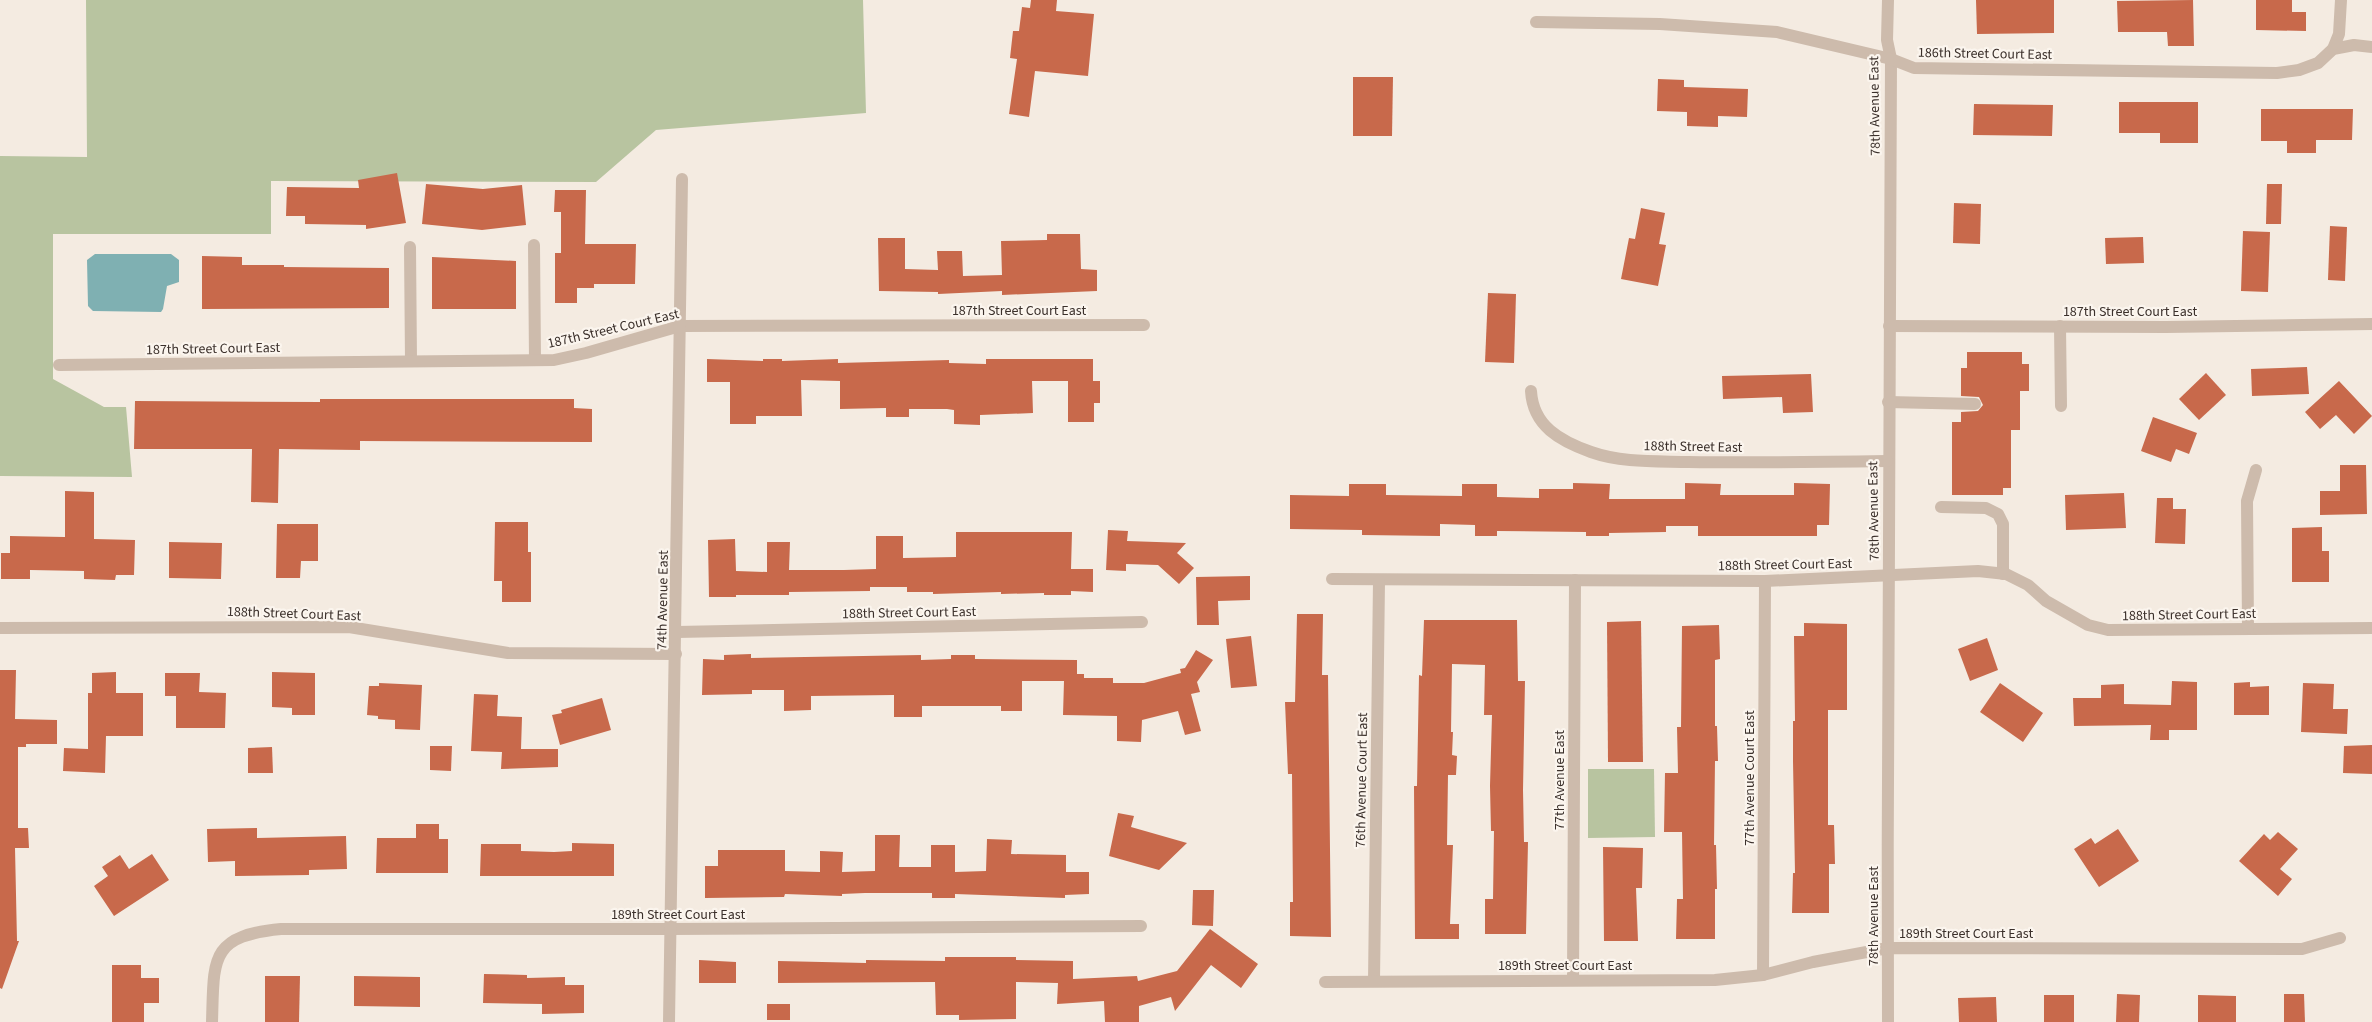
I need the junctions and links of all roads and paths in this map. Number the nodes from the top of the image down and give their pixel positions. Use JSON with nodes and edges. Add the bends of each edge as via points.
{"nodes":[{"id":1,"x":1888,"y":0,"type":"edge"},
{"id":2,"x":2341,"y":0,"type":"edge"},
{"id":3,"x":1536,"y":22,"type":"dead end"},
{"id":4,"x":2372,"y":46,"type":"edge"},
{"id":5,"x":2333,"y":49,"type":"junction"},
{"id":6,"x":1891,"y":59,"type":"junction"},
{"id":7,"x":682,"y":179,"type":"dead end"},
{"id":8,"x":534,"y":245,"type":"dead end"},
{"id":9,"x":410,"y":247,"type":"dead end"},
{"id":10,"x":2372,"y":324,"type":"edge"},
{"id":11,"x":1144,"y":325,"type":"dead end"},
{"id":12,"x":680,"y":326,"type":"junction"},
{"id":13,"x":1889,"y":326,"type":"junction"},
{"id":14,"x":2060,"y":326,"type":"junction"},
{"id":15,"x":535,"y":360,"type":"junction"},
{"id":16,"x":411,"y":361,"type":"junction"},
{"id":17,"x":59,"y":365,"type":"dead end"},
{"id":18,"x":1532,"y":391,"type":"dead end"},
{"id":19,"x":1888,"y":402,"type":"junction"},
{"id":20,"x":1975,"y":404,"type":"dead end"},
{"id":21,"x":2061,"y":406,"type":"dead end"},
{"id":22,"x":1887,"y":461,"type":"junction"},
{"id":23,"x":2256,"y":470,"type":"dead end"},
{"id":24,"x":1941,"y":507,"type":"dead end"},
{"id":25,"x":2003,"y":574,"type":"junction"},
{"id":26,"x":1889,"y":575,"type":"junction"},
{"id":27,"x":1332,"y":580,"type":"dead end"},
{"id":28,"x":1379,"y":580,"type":"junction"},
{"id":29,"x":1575,"y":580,"type":"junction"},
{"id":30,"x":1765,"y":580,"type":"junction"},
{"id":31,"x":1142,"y":622,"type":"dead end"},
{"id":32,"x":0,"y":628,"type":"edge"},
{"id":33,"x":2248,"y":628,"type":"junction"},
{"id":34,"x":2372,"y":628,"type":"edge"},
{"id":35,"x":677,"y":632,"type":"junction"},
{"id":36,"x":676,"y":654,"type":"junction"},
{"id":37,"x":1141,"y":926,"type":"dead end"},
{"id":38,"x":670,"y":929,"type":"junction"},
{"id":39,"x":2340,"y":938,"type":"dead end"},
{"id":40,"x":1888,"y":948,"type":"junction"},
{"id":41,"x":1763,"y":975,"type":"junction"},
{"id":42,"x":1573,"y":980,"type":"junction"},
{"id":43,"x":1374,"y":981,"type":"junction"},
{"id":44,"x":1324,"y":982,"type":"dead end"},
{"id":45,"x":212,"y":1022,"type":"edge"},
{"id":46,"x":669,"y":1022,"type":"edge"},
{"id":47,"x":1888,"y":1022,"type":"edge"}],
"edges":[{"from":1,"to":6,"type":"street","name":"78th Avenue East","via":[[1887,40]]},
{"from":2,"to":5,"type":"street","via":[[2339,34]]},
{"from":3,"to":6,"type":"street","name":"186th Street Court East","via":[[1660,24],[1769,32]]},
{"from":4,"to":5,"type":"street"},
{"from":5,"to":6,"type":"street","name":"186th Street Court East","via":[[2318,63],[2277,73],[1914,68]]},
{"from":6,"to":13,"type":"street","name":"78th Avenue East"},
{"from":7,"to":12,"type":"street","name":"74th Avenue East"},
{"from":8,"to":15,"type":"street"},
{"from":9,"to":16,"type":"street"},
{"from":10,"to":14,"type":"street","name":"187th Street Court East"},
{"from":11,"to":12,"type":"street","name":"187th Street Court East"},
{"from":12,"to":15,"type":"street","name":"187th Street Court East","via":[[586,353],[554,360]]},
{"from":12,"to":35,"type":"street","name":"74th Avenue East"},
{"from":13,"to":14,"type":"street","name":"187th Street Court East"},
{"from":13,"to":19,"type":"street","name":"78th Avenue East"},
{"from":14,"to":21,"type":"street"},
{"from":15,"to":16,"type":"street","name":"187th Street Court East"},
{"from":16,"to":17,"type":"street","name":"187th Street Court East"},
{"from":18,"to":22,"type":"street","name":"188th Street East","via":[[1532,404],[1538,417],[1553,433],[1591,452],[1618,459]]},
{"from":19,"to":20,"type":"street"},
{"from":19,"to":22,"type":"street","name":"78th Avenue East"},
{"from":22,"to":26,"type":"street","name":"78th Avenue East"},
{"from":23,"to":33,"type":"street","via":[[2247,501]]},
{"from":24,"to":25,"type":"street","via":[[1986,508],[1998,514],[2003,524]]},
{"from":25,"to":26,"type":"street","name":"188th Street Court East","via":[[1978,571]]},
{"from":25,"to":33,"type":"street","name":"188th Street Court East","via":[[2028,585],[2046,601],[2088,625],[2108,630]]},
{"from":26,"to":30,"type":"street","name":"188th Street Court East"},
{"from":26,"to":40,"type":"street","name":"78th Avenue East"},
{"from":27,"to":28,"type":"street","name":"188th Street Court East"},
{"from":28,"to":29,"type":"street","name":"188th Street Court East"},
{"from":28,"to":43,"type":"street","name":"76th Avenue Court East"},
{"from":29,"to":30,"type":"street","name":"188th Street Court East"},
{"from":29,"to":42,"type":"street","name":"77th Avenue East"},
{"from":30,"to":41,"type":"street","name":"77th Avenue Court East"},
{"from":31,"to":35,"type":"street","name":"188th Street Court East"},
{"from":32,"to":36,"type":"street","name":"188th Street Court East","via":[[350,627],[508,653]]},
{"from":33,"to":34,"type":"street","name":"188th Street Court East"},
{"from":35,"to":36,"type":"street","name":"74th Avenue East"},
{"from":36,"to":38,"type":"street","name":"74th Avenue East"},
{"from":37,"to":38,"type":"street","name":"189th Street Court East"},
{"from":38,"to":45,"type":"street","name":"189th Street Court East","via":[[255,931],[234,939],[217,961]]},
{"from":38,"to":46,"type":"street","name":"74th Avenue East"},
{"from":39,"to":40,"type":"street","name":"189th Street Court East","via":[[2302,949]]},
{"from":40,"to":41,"type":"street","name":"189th Street Court East"},
{"from":40,"to":47,"type":"street","name":"78th Avenue East"},
{"from":41,"to":42,"type":"street","name":"189th Street Court East","via":[[1715,980]]},
{"from":42,"to":43,"type":"street","name":"189th Street Court East"},
{"from":43,"to":44,"type":"street","name":"189th Street Court East"}]}
